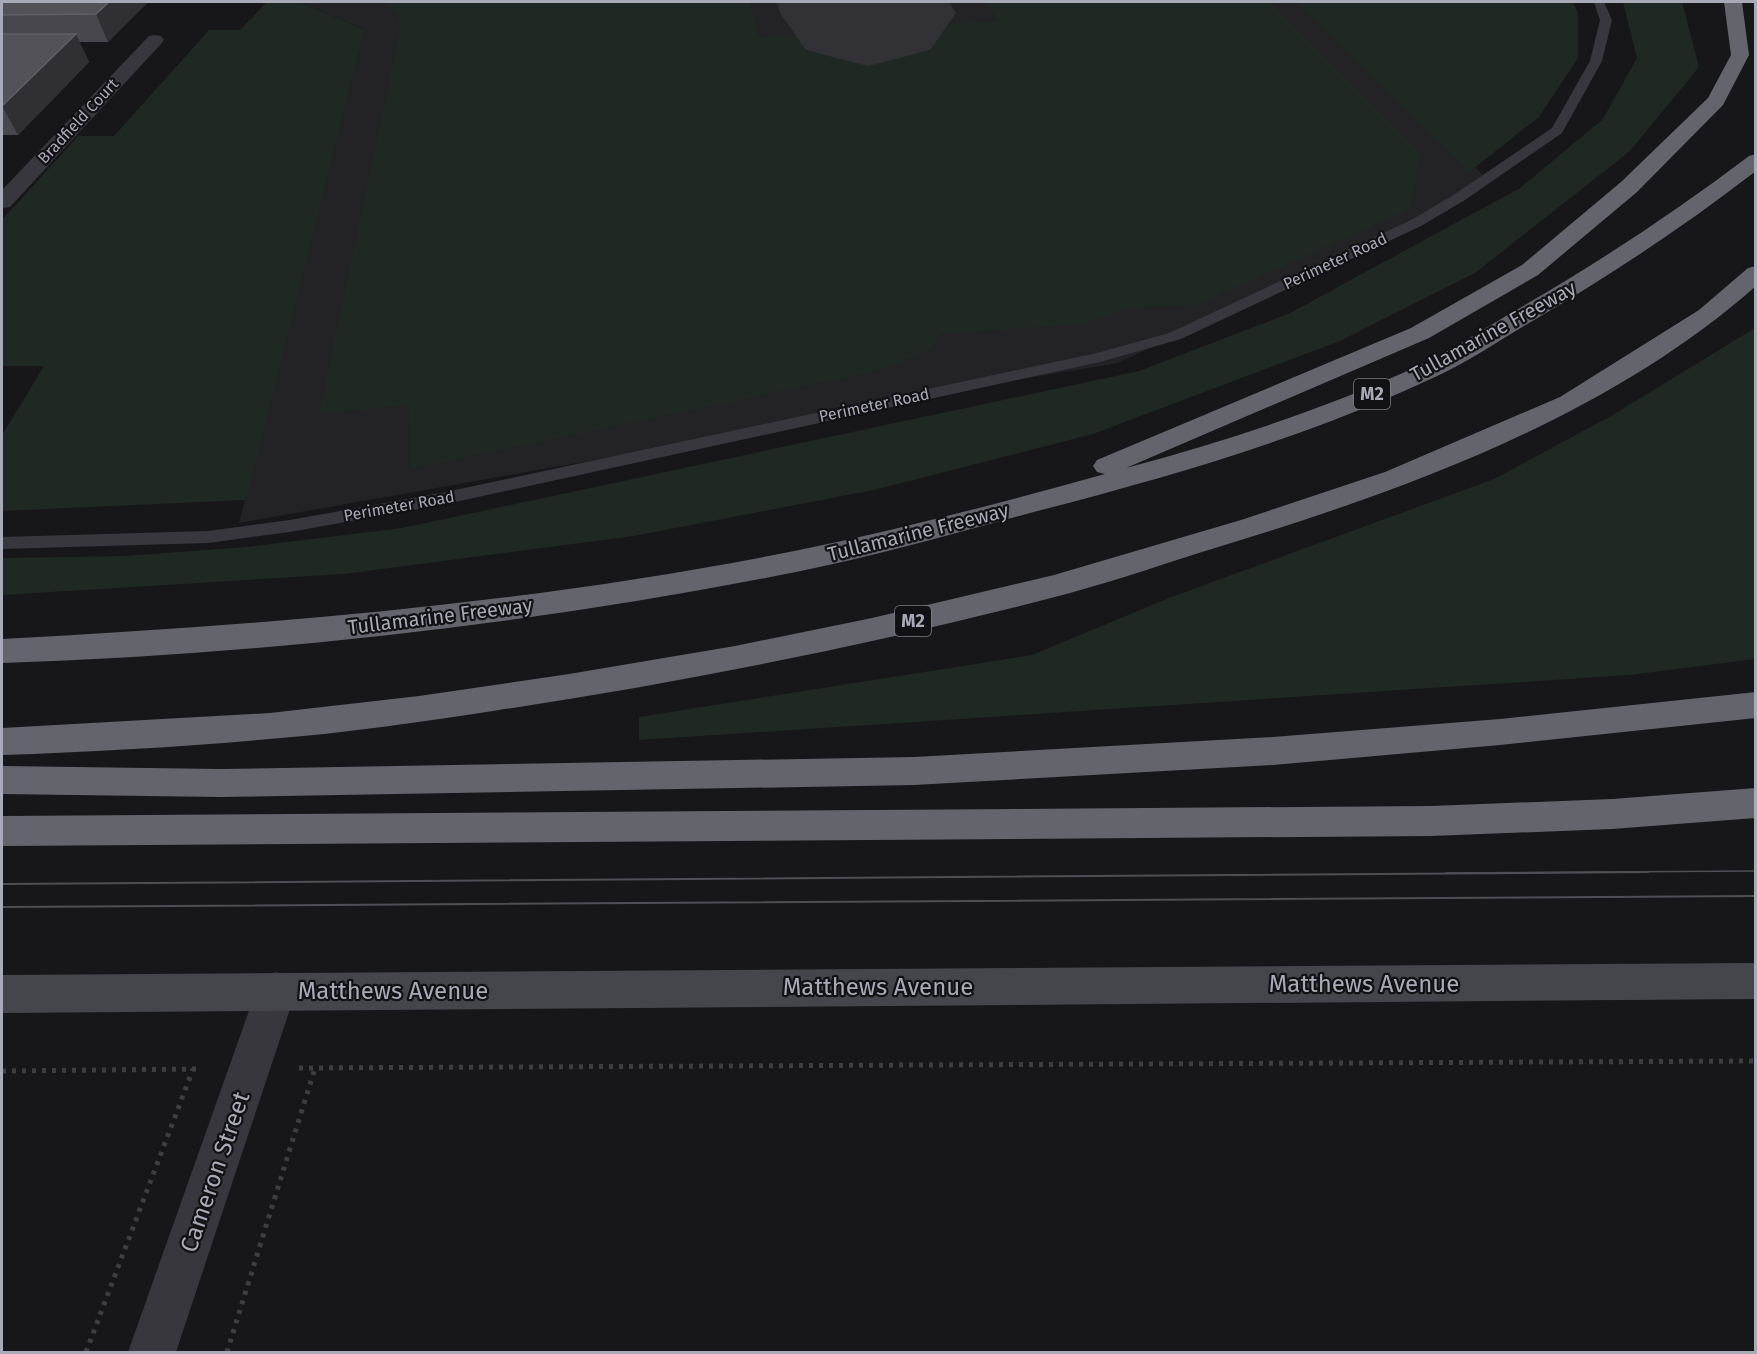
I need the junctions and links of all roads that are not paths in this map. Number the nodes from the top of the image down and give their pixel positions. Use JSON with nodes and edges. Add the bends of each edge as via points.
{"nodes":[{"id":1,"x":1599,"y":2,"type":"edge"},
{"id":2,"x":1733,"y":2,"type":"edge"},
{"id":3,"x":154,"y":40,"type":"dead end"},
{"id":4,"x":1755,"y":160,"type":"edge"},
{"id":5,"x":2,"y":202,"type":"edge"},
{"id":6,"x":1755,"y":273,"type":"edge"},
{"id":7,"x":942,"y":528,"type":"junction"},
{"id":8,"x":2,"y":543,"type":"edge"},
{"id":9,"x":2,"y":651,"type":"edge"},
{"id":10,"x":1755,"y":705,"type":"edge"},
{"id":11,"x":2,"y":742,"type":"edge"},
{"id":12,"x":2,"y":780,"type":"edge"},
{"id":13,"x":1755,"y":803,"type":"edge"},
{"id":14,"x":2,"y":831,"type":"edge"},
{"id":15,"x":1755,"y":981,"type":"edge"},
{"id":16,"x":276,"y":991,"type":"junction"},
{"id":17,"x":2,"y":994,"type":"edge"},
{"id":18,"x":152,"y":1353,"type":"edge"}],
"edges":[{"from":1,"to":8,"type":"lane","name":"Perimeter Road","via":[[1606,20],[1596,61],[1557,130],[1416,223],[1175,336],[1100,357],[446,498],[312,522],[208,537]]},
{"from":2,"to":7,"type":"highway","via":[[1740,55],[1716,101],[1629,187],[1530,270],[1420,333],[1091,472]]},
{"from":3,"to":5,"type":"street","name":"Bradfield Court"},
{"from":4,"to":7,"type":"highway","name":"Tullamarine Freeway","number":"M2","via":[[1696,207],[1612,264],[1430,370],[1321,415],[1198,458]]},
{"from":6,"to":11,"type":"highway","number":"M2","via":[[1708,315],[1569,403],[1395,478],[1251,527],[1055,586],[861,633],[557,689],[270,726]]},
{"from":7,"to":9,"type":"highway","name":"Tullamarine Freeway","number":"M2","via":[[787,563],[626,592],[476,612],[306,632]]},
{"from":10,"to":12,"type":"highway","via":[[1273,751],[914,771],[220,783]]},
{"from":13,"to":14,"type":"highway","via":[[1612,814],[1431,821]]},
{"from":15,"to":16,"type":"main road","name":"Matthews Avenue"},
{"from":16,"to":17,"type":"main road","name":"Matthews Avenue"},
{"from":16,"to":18,"type":"street","name":"Cameron Street"}]}
